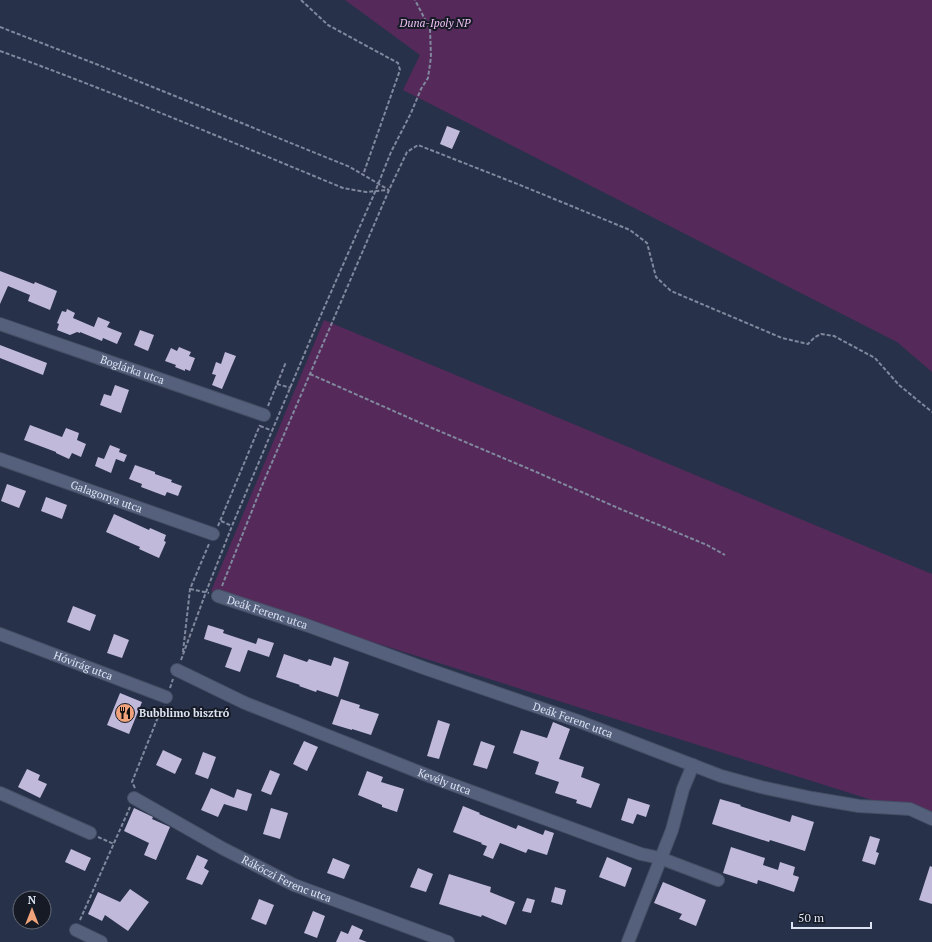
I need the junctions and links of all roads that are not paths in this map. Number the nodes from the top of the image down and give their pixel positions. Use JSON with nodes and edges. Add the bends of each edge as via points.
{"nodes":[{"id":1,"x":0,"y":324,"type":"edge"},
{"id":2,"x":264,"y":415,"type":"road end"},
{"id":3,"x":0,"y":459,"type":"edge"},
{"id":4,"x":213,"y":534,"type":"road end"},
{"id":5,"x":218,"y":596,"type":"road end"},
{"id":6,"x":0,"y":634,"type":"edge"},
{"id":7,"x":178,"y":670,"type":"dead end"},
{"id":8,"x":166,"y":697,"type":"road end"},
{"id":9,"x":692,"y":765,"type":"junction"},
{"id":10,"x":0,"y":793,"type":"edge"},
{"id":11,"x":134,"y":798,"type":"road end"},
{"id":12,"x":932,"y":819,"type":"edge"},
{"id":13,"x":90,"y":833,"type":"road end"},
{"id":14,"x":660,"y":858,"type":"junction"},
{"id":15,"x":718,"y":880,"type":"dead end"},
{"id":16,"x":76,"y":930,"type":"road end"},
{"id":17,"x":100,"y":942,"type":"edge"},
{"id":18,"x":448,"y":942,"type":"edge"},
{"id":19,"x":628,"y":942,"type":"edge"}],
"edges":[{"from":1,"to":2,"type":"street","name":"Boglárka utca"},
{"from":3,"to":4,"type":"street","name":"Galagonya utca"},
{"from":5,"to":9,"type":"street","name":"Deák Ferenc utca","via":[[578,721]]},
{"from":6,"to":8,"type":"street","name":"Hóvirág utca"},
{"from":7,"to":14,"type":"street","name":"Kevély utca","via":[[245,703],[429,776],[641,854]]},
{"from":9,"to":12,"type":"street","name":"Deák Ferenc utca","via":[[768,789],[858,806],[910,809]]},
{"from":9,"to":14,"type":"street","via":[[672,830]]},
{"from":10,"to":13,"type":"street"},
{"from":11,"to":18,"type":"street","name":"Rákóczi Ferenc utca","via":[[294,885]]},
{"from":14,"to":15,"type":"street","name":"Kevély utca"},
{"from":14,"to":19,"type":"street"},
{"from":16,"to":17,"type":"street"}]}
